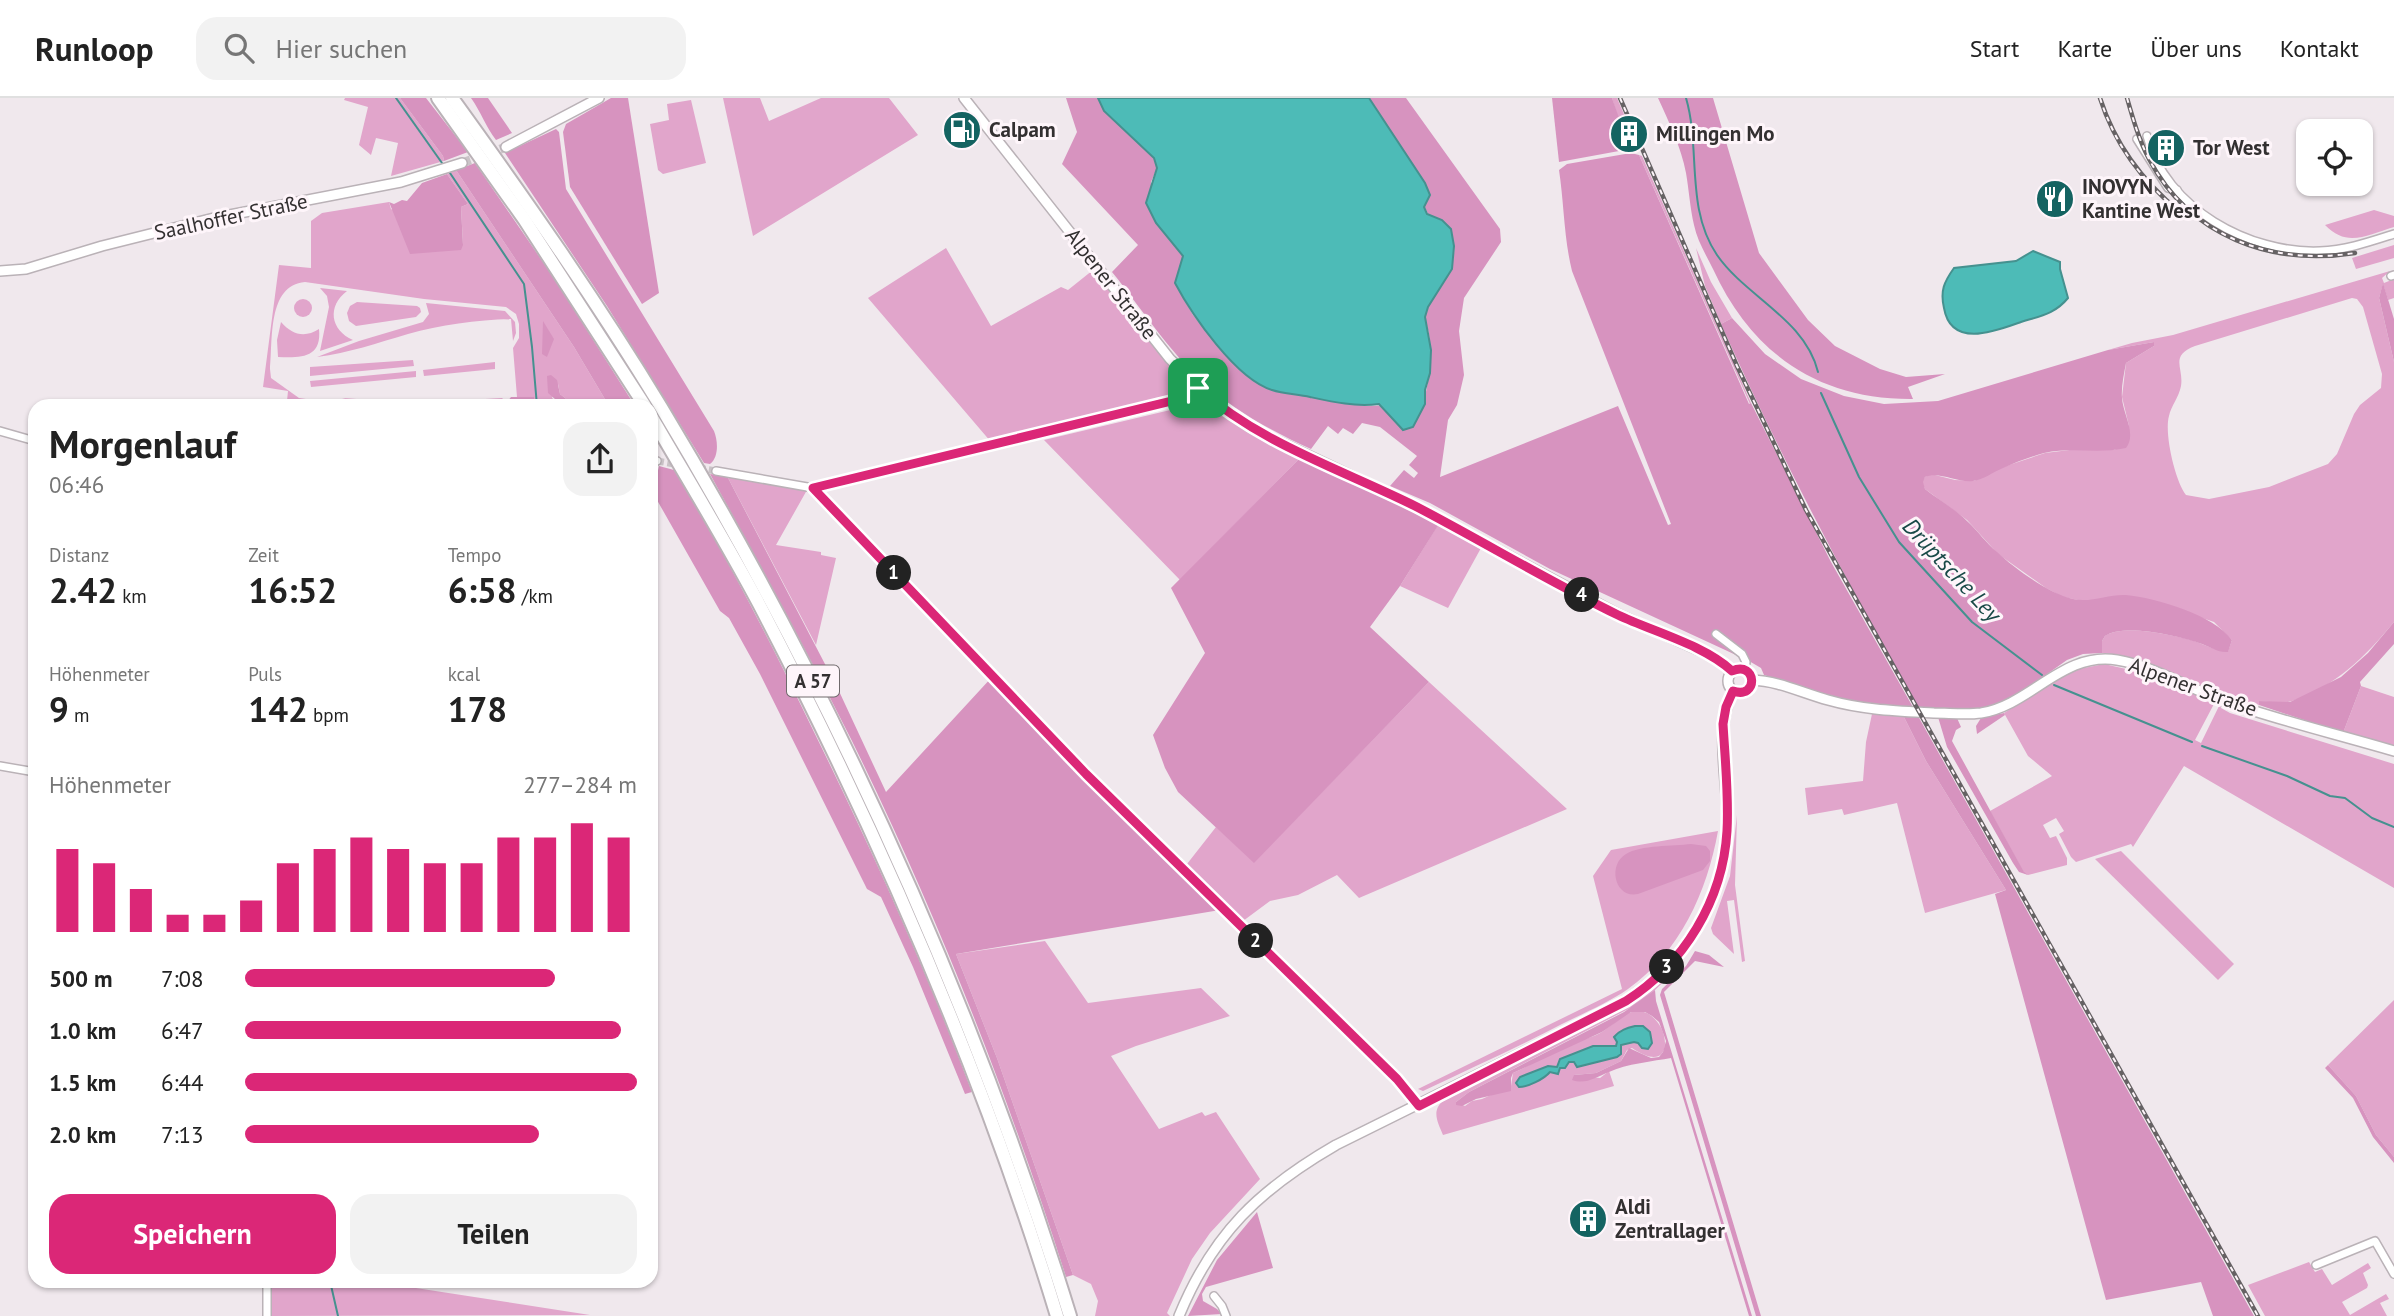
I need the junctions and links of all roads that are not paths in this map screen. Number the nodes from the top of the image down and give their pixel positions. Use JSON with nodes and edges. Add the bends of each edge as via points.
{"nodes":[{"id":1,"x":438,"y":98,"type":"edge"},
{"id":2,"x":452,"y":98,"type":"edge"},
{"id":3,"x":600,"y":98,"type":"edge"},
{"id":4,"x":964,"y":98,"type":"edge"},
{"id":5,"x":2147,"y":136,"type":"dead end"},
{"id":6,"x":2137,"y":139,"type":"dead end"},
{"id":7,"x":506,"y":147,"type":"tunnel mouth"},
{"id":8,"x":462,"y":163,"type":"tunnel mouth"},
{"id":9,"x":2178,"y":191,"type":"junction"},
{"id":10,"x":2394,"y":234,"type":"edge"},
{"id":11,"x":0,"y":271,"type":"edge"},
{"id":12,"x":1198,"y":388,"type":"junction"},
{"id":13,"x":640,"y":399,"type":"edge"},
{"id":14,"x":656,"y":399,"type":"edge"},
{"id":15,"x":658,"y":402,"type":"edge"},
{"id":16,"x":658,"y":428,"type":"edge"},
{"id":17,"x":0,"y":431,"type":"edge"},
{"id":18,"x":28,"y":439,"type":"edge"},
{"id":19,"x":716,"y":471,"type":"tunnel mouth"},
{"id":20,"x":813,"y":488,"type":"junction"},
{"id":21,"x":1716,"y":634,"type":"dead end"},
{"id":22,"x":1745,"y":669,"type":"junction"},
{"id":23,"x":1732,"y":671,"type":"junction"},
{"id":24,"x":1752,"y":680,"type":"junction"},
{"id":25,"x":1733,"y":691,"type":"junction"},
{"id":26,"x":2394,"y":751,"type":"edge"},
{"id":27,"x":0,"y":766,"type":"edge"},
{"id":28,"x":28,"y":771,"type":"edge"},
{"id":29,"x":1419,"y":1106,"type":"junction"},
{"id":30,"x":2316,"y":1265,"type":"dead end"},
{"id":31,"x":2394,"y":1274,"type":"edge"},
{"id":32,"x":267,"y":1288,"type":"edge"},
{"id":33,"x":1214,"y":1296,"type":"dead end"},
{"id":34,"x":267,"y":1316,"type":"edge"},
{"id":35,"x":1057,"y":1316,"type":"edge"},
{"id":36,"x":1070,"y":1316,"type":"edge"},
{"id":37,"x":1180,"y":1316,"type":"edge"},
{"id":38,"x":1226,"y":1316,"type":"edge"}],
"edges":[{"from":1,"to":13,"type":"highway","via":[[524,219]]},
{"from":2,"to":14,"type":"highway","number":"A 57","via":[[535,212]]},
{"from":3,"to":7,"type":"street"},
{"from":4,"to":12,"type":"street","name":"Alpener Straße","via":[[1170,359]]},
{"from":5,"to":9,"type":"street","via":[[2151,152]]},
{"from":6,"to":9,"type":"street","via":[[2168,188]]},
{"from":8,"to":11,"type":"street","name":"Saalhoffer Straße","via":[[401,183],[214,218],[26,269]]},
{"from":9,"to":10,"type":"street","via":[[2218,224],[2273,246],[2319,251],[2351,248]]},
{"from":12,"to":20,"type":"street","via":[[1184,398]]},
{"from":12,"to":23,"type":"street","name":"Alpener Straße","via":[[1251,428],[1415,506],[1618,614],[1714,657]]},
{"from":15,"to":36,"type":"highway","number":"A 57","via":[[782,622],[914,894],[975,1042]]},
{"from":16,"to":35,"type":"highway","number":"A 57","via":[[757,601],[886,865],[976,1079]]},
{"from":17,"to":18,"type":"street"},
{"from":19,"to":20,"type":"street"},
{"from":20,"to":29,"type":"street","via":[[1086,774],[1397,1079]]},
{"from":21,"to":22,"type":"street","via":[[1742,654]]},
{"from":22,"to":23,"type":"street"},
{"from":22,"to":24,"type":"street"},
{"from":23,"to":25,"type":"street","via":[[1728,681]]},
{"from":24,"to":25,"type":"street","via":[[1748,690]]},
{"from":24,"to":26,"type":"street","name":"Alpener Straße","via":[[1782,684],[1867,710],[1970,714],[2005,707],[2072,666],[2095,659],[2117,660],[2239,706]]},
{"from":25,"to":29,"type":"street","via":[[1723,724],[1725,851],[1709,905],[1688,942],[1655,979],[1626,1001]]},
{"from":27,"to":28,"type":"street"},
{"from":29,"to":37,"type":"street","via":[[1306,1163],[1239,1216],[1197,1276]]},
{"from":30,"to":31,"type":"street","via":[[2375,1241]]},
{"from":32,"to":34,"type":"street"},
{"from":33,"to":38,"type":"street"}]}
